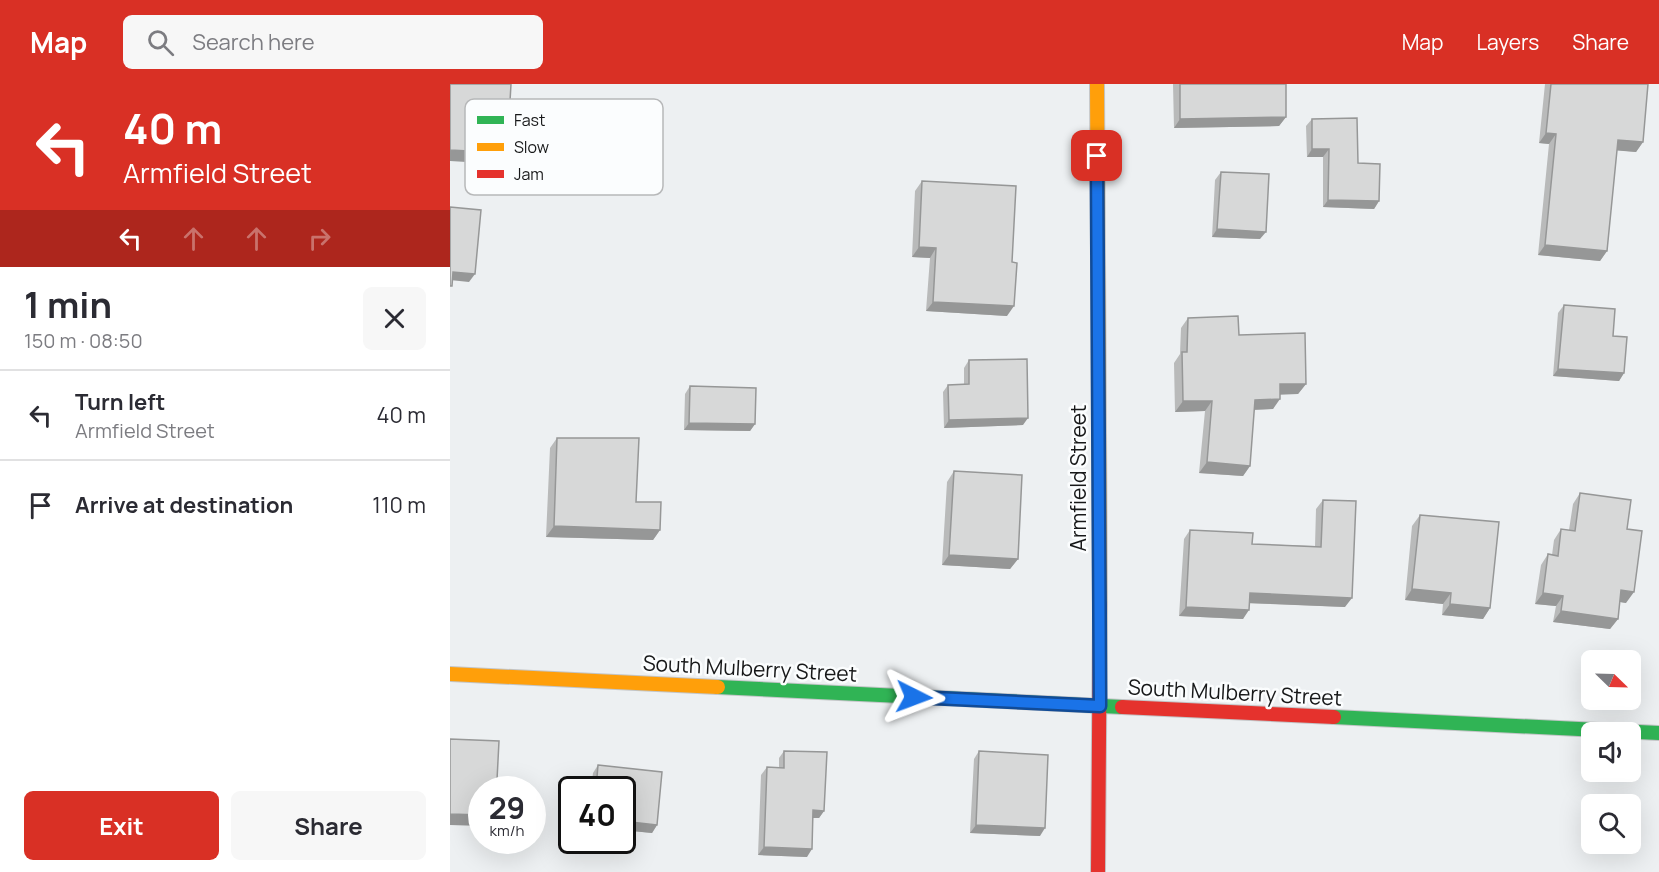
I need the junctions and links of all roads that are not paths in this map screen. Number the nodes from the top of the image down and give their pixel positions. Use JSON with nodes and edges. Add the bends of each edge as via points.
{"nodes":[{"id":1,"x":1097,"y":84,"type":"edge"},
{"id":2,"x":450,"y":674,"type":"edge"},
{"id":3,"x":1100,"y":706,"type":"junction"},
{"id":4,"x":1659,"y":733,"type":"edge"},
{"id":5,"x":1098,"y":872,"type":"edge"}],
"edges":[{"from":1,"to":3,"type":"street","name":"Armfield Street"},
{"from":2,"to":3,"type":"street","name":"South Mulberry Street"},
{"from":3,"to":4,"type":"street","name":"South Mulberry Street"},
{"from":3,"to":5,"type":"street","name":"Armfield Street"}]}
